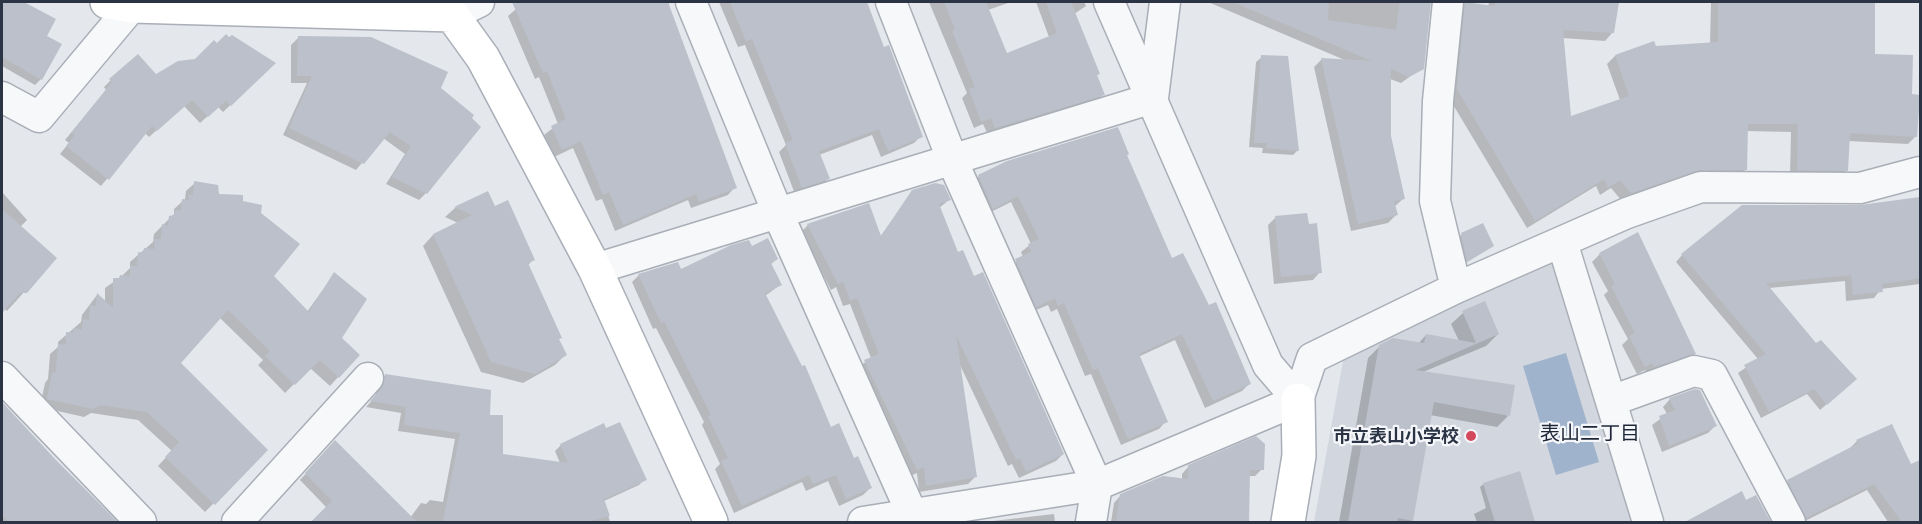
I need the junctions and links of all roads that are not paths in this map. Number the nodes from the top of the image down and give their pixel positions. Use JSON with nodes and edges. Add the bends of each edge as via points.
{"nodes":[{"id":1,"x":691,"y":2,"type":"edge"},
{"id":2,"x":891,"y":2,"type":"edge"},
{"id":3,"x":1109,"y":2,"type":"edge"},
{"id":4,"x":1165,"y":2,"type":"edge"},
{"id":5,"x":1448,"y":2,"type":"edge"},
{"id":6,"x":120,"y":4,"type":"edge"},
{"id":7,"x":459,"y":6,"type":"edge"},
{"id":8,"x":2,"y":97,"type":"edge"},
{"id":9,"x":1153,"y":98,"type":"junction"},
{"id":10,"x":952,"y":160,"type":"junction"},
{"id":11,"x":1920,"y":172,"type":"edge"},
{"id":12,"x":778,"y":213,"type":"junction"},
{"id":13,"x":1562,"y":242,"type":"junction"},
{"id":14,"x":595,"y":269,"type":"junction"},
{"id":15,"x":1456,"y":288,"type":"junction"},
{"id":16,"x":2,"y":376,"type":"edge"},
{"id":17,"x":368,"y":378,"type":"dead end"},
{"id":18,"x":1298,"y":400,"type":"junction"},
{"id":19,"x":1611,"y":401,"type":"junction"},
{"id":20,"x":1097,"y":485,"type":"junction"},
{"id":21,"x":912,"y":514,"type":"junction"},
{"id":22,"x":141,"y":522,"type":"edge"},
{"id":23,"x":237,"y":522,"type":"edge"},
{"id":24,"x":711,"y":522,"type":"edge"},
{"id":25,"x":863,"y":522,"type":"edge"},
{"id":26,"x":1092,"y":522,"type":"edge"},
{"id":27,"x":1288,"y":522,"type":"edge"},
{"id":28,"x":1648,"y":522,"type":"edge"},
{"id":29,"x":1790,"y":522,"type":"edge"}],
"edges":[{"from":1,"to":12,"type":"street"},
{"from":2,"to":10,"type":"street"},
{"from":3,"to":9,"type":"street"},
{"from":4,"to":9,"type":"street"},
{"from":5,"to":15,"type":"street","via":[[1438,100],[1436,201]]},
{"from":6,"to":7,"type":"street"},
{"from":6,"to":8,"type":"street","via":[[39,117]]},
{"from":7,"to":14,"type":"street"},
{"from":9,"to":10,"type":"street"},
{"from":9,"to":18,"type":"street","via":[[1268,365]]},
{"from":10,"to":12,"type":"street"},
{"from":10,"to":20,"type":"street"},
{"from":11,"to":13,"type":"street","via":[[1860,188],[1701,187],[1627,213]]},
{"from":12,"to":14,"type":"street"},
{"from":12,"to":21,"type":"street"},
{"from":13,"to":15,"type":"street"},
{"from":13,"to":19,"type":"street"},
{"from":14,"to":24,"type":"street"},
{"from":15,"to":18,"type":"street","via":[[1312,358]]},
{"from":16,"to":22,"type":"street"},
{"from":17,"to":23,"type":"street"},
{"from":18,"to":20,"type":"street"},
{"from":18,"to":27,"type":"street","via":[[1299,456]]},
{"from":19,"to":28,"type":"street"},
{"from":19,"to":29,"type":"street","via":[[1694,371],[1712,375]]},
{"from":20,"to":21,"type":"street"},
{"from":20,"to":26,"type":"street"},
{"from":21,"to":25,"type":"street"}]}
